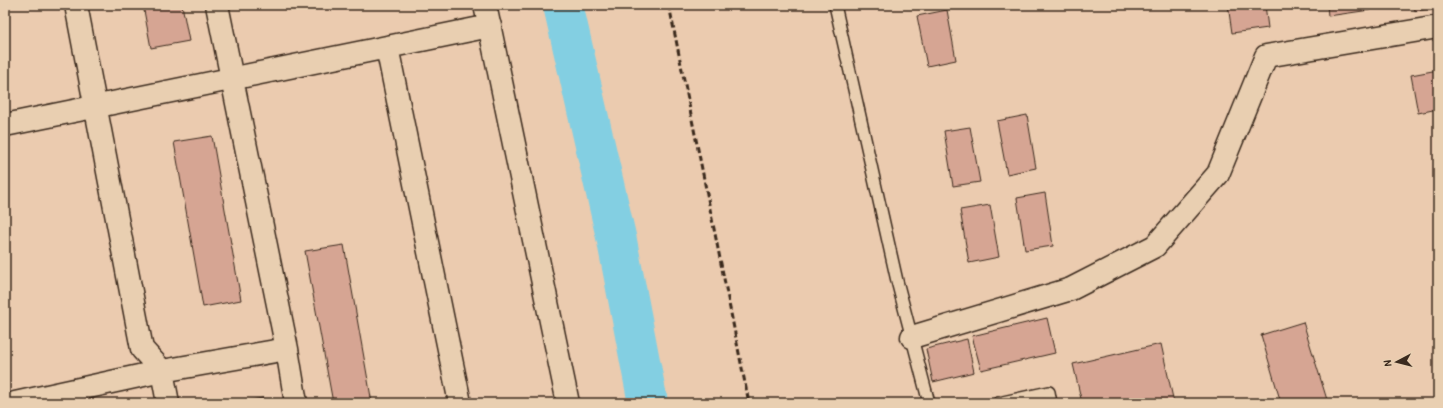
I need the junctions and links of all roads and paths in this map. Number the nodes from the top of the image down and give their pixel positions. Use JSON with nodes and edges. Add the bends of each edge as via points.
{"nodes":[{"id":1,"x":76,"y":5,"type":"edge"},
{"id":2,"x":217,"y":5,"type":"edge"},
{"id":3,"x":486,"y":5,"type":"edge"},
{"id":4,"x":835,"y":5,"type":"edge"},
{"id":5,"x":490,"y":26,"type":"junction"},
{"id":6,"x":1438,"y":27,"type":"edge"},
{"id":7,"x":387,"y":47,"type":"junction"},
{"id":8,"x":232,"y":79,"type":"junction"},
{"id":9,"x":95,"y":106,"type":"junction"},
{"id":10,"x":5,"y":125,"type":"edge"},
{"id":11,"x":912,"y":337,"type":"junction"},
{"id":12,"x":287,"y":349,"type":"junction"},
{"id":13,"x":162,"y":371,"type":"junction"},
{"id":14,"x":15,"y":403,"type":"edge"},
{"id":15,"x":168,"y":403,"type":"edge"},
{"id":16,"x":296,"y":403,"type":"edge"},
{"id":17,"x":460,"y":403,"type":"edge"},
{"id":18,"x":568,"y":403,"type":"edge"},
{"id":19,"x":929,"y":403,"type":"edge"},
{"id":20,"x":998,"y":403,"type":"edge"},
{"id":21,"x":1051,"y":403,"type":"edge"}],
"edges":[{"from":1,"to":9,"type":"street"},
{"from":2,"to":8,"type":"street"},
{"from":3,"to":5,"type":"street"},
{"from":4,"to":11,"type":"lane"},
{"from":5,"to":7,"type":"street"},
{"from":5,"to":18,"type":"street"},
{"from":6,"to":11,"type":"street","via":[[1266,56],[1218,174],[1154,246],[1071,289]]},
{"from":7,"to":8,"type":"street"},
{"from":7,"to":17,"type":"street"},
{"from":8,"to":9,"type":"street"},
{"from":8,"to":12,"type":"street"},
{"from":9,"to":10,"type":"street"},
{"from":9,"to":13,"type":"street","via":[[142,349]]},
{"from":11,"to":19,"type":"lane"},
{"from":12,"to":13,"type":"street"},
{"from":12,"to":16,"type":"street"},
{"from":13,"to":14,"type":"street"},
{"from":13,"to":15,"type":"street"},
{"from":20,"to":21,"type":"lane","via":[[1049,392]]}]}
